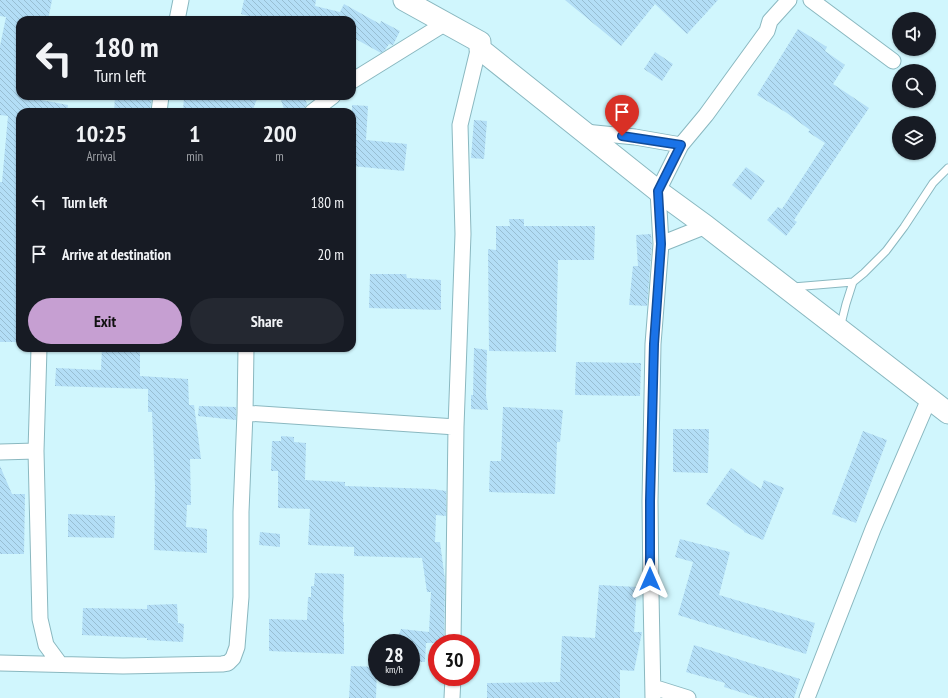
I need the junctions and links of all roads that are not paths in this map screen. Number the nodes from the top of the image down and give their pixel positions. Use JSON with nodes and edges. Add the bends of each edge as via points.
{"nodes":[{"id":1,"x":181,"y":0,"type":"edge"},
{"id":2,"x":404,"y":0,"type":"edge"},
{"id":3,"x":789,"y":0,"type":"edge"},
{"id":4,"x":811,"y":0,"type":"edge"},
{"id":5,"x":177,"y":16,"type":"edge"},
{"id":6,"x":444,"y":24,"type":"junction"},
{"id":7,"x":480,"y":42,"type":"junction"},
{"id":8,"x":893,"y":62,"type":"dead end"},
{"id":9,"x":356,"y":79,"type":"edge"},
{"id":10,"x":328,"y":100,"type":"edge"},
{"id":11,"x":318,"y":108,"type":"edge"},
{"id":12,"x":585,"y":132,"type":"junction"},
{"id":13,"x":681,"y":145,"type":"junction"},
{"id":14,"x":948,"y":168,"type":"edge"},
{"id":15,"x":658,"y":191,"type":"junction"},
{"id":16,"x":706,"y":226,"type":"junction"},
{"id":17,"x":661,"y":244,"type":"junction"},
{"id":18,"x":853,"y":282,"type":"junction"},
{"id":19,"x":785,"y":287,"type":"junction"},
{"id":20,"x":840,"y":329,"type":"junction"},
{"id":21,"x":39,"y":352,"type":"edge"},
{"id":22,"x":246,"y":352,"type":"edge"},
{"id":23,"x":929,"y":399,"type":"junction"},
{"id":24,"x":246,"y":413,"type":"junction"},
{"id":25,"x":948,"y":413,"type":"edge"},
{"id":26,"x":456,"y":427,"type":"junction"},
{"id":27,"x":36,"y":451,"type":"junction"},
{"id":28,"x":0,"y":452,"type":"edge"},
{"id":29,"x":453,"y":634,"type":"edge"},
{"id":30,"x":0,"y":663,"type":"edge"},
{"id":31,"x":60,"y":664,"type":"junction"},
{"id":32,"x":453,"y":686,"type":"edge"},
{"id":33,"x":653,"y":693,"type":"edge"},
{"id":34,"x":452,"y":698,"type":"edge"},
{"id":35,"x":688,"y":698,"type":"edge"},
{"id":36,"x":807,"y":698,"type":"edge"}],
"edges":[{"from":1,"to":5,"type":"street"},
{"from":2,"to":6,"type":"main road"},
{"from":3,"to":13,"type":"street","via":[[770,21],[767,31]]},
{"from":4,"to":8,"type":"street"},
{"from":6,"to":7,"type":"main road"},
{"from":6,"to":9,"type":"street"},
{"from":7,"to":12,"type":"main road","via":[[480,49]]},
{"from":7,"to":26,"type":"street","via":[[460,125],[463,234]]},
{"from":10,"to":11,"type":"street"},
{"from":12,"to":13,"type":"street"},
{"from":12,"to":15,"type":"main road"},
{"from":13,"to":15,"type":"street"},
{"from":14,"to":18,"type":"lane","via":[[933,183],[886,250]]},
{"from":15,"to":16,"type":"main road"},
{"from":15,"to":17,"type":"street"},
{"from":16,"to":17,"type":"street"},
{"from":16,"to":19,"type":"main road"},
{"from":17,"to":33,"type":"street","via":[[654,344],[651,485]]},
{"from":18,"to":19,"type":"lane"},
{"from":18,"to":20,"type":"lane"},
{"from":19,"to":20,"type":"main road"},
{"from":20,"to":23,"type":"main road"},
{"from":21,"to":27,"type":"street"},
{"from":22,"to":24,"type":"street"},
{"from":23,"to":25,"type":"main road"},
{"from":23,"to":36,"type":"street","via":[[872,529]]},
{"from":24,"to":26,"type":"street"},
{"from":24,"to":31,"type":"street","via":[[241,512],[241,597],[237,647],[233,658],[222,664]]},
{"from":26,"to":29,"type":"street"},
{"from":27,"to":28,"type":"street"},
{"from":27,"to":31,"type":"street","via":[[40,619],[46,645]]},
{"from":30,"to":31,"type":"street"},
{"from":32,"to":34,"type":"street"},
{"from":33,"to":35,"type":"street"}]}
